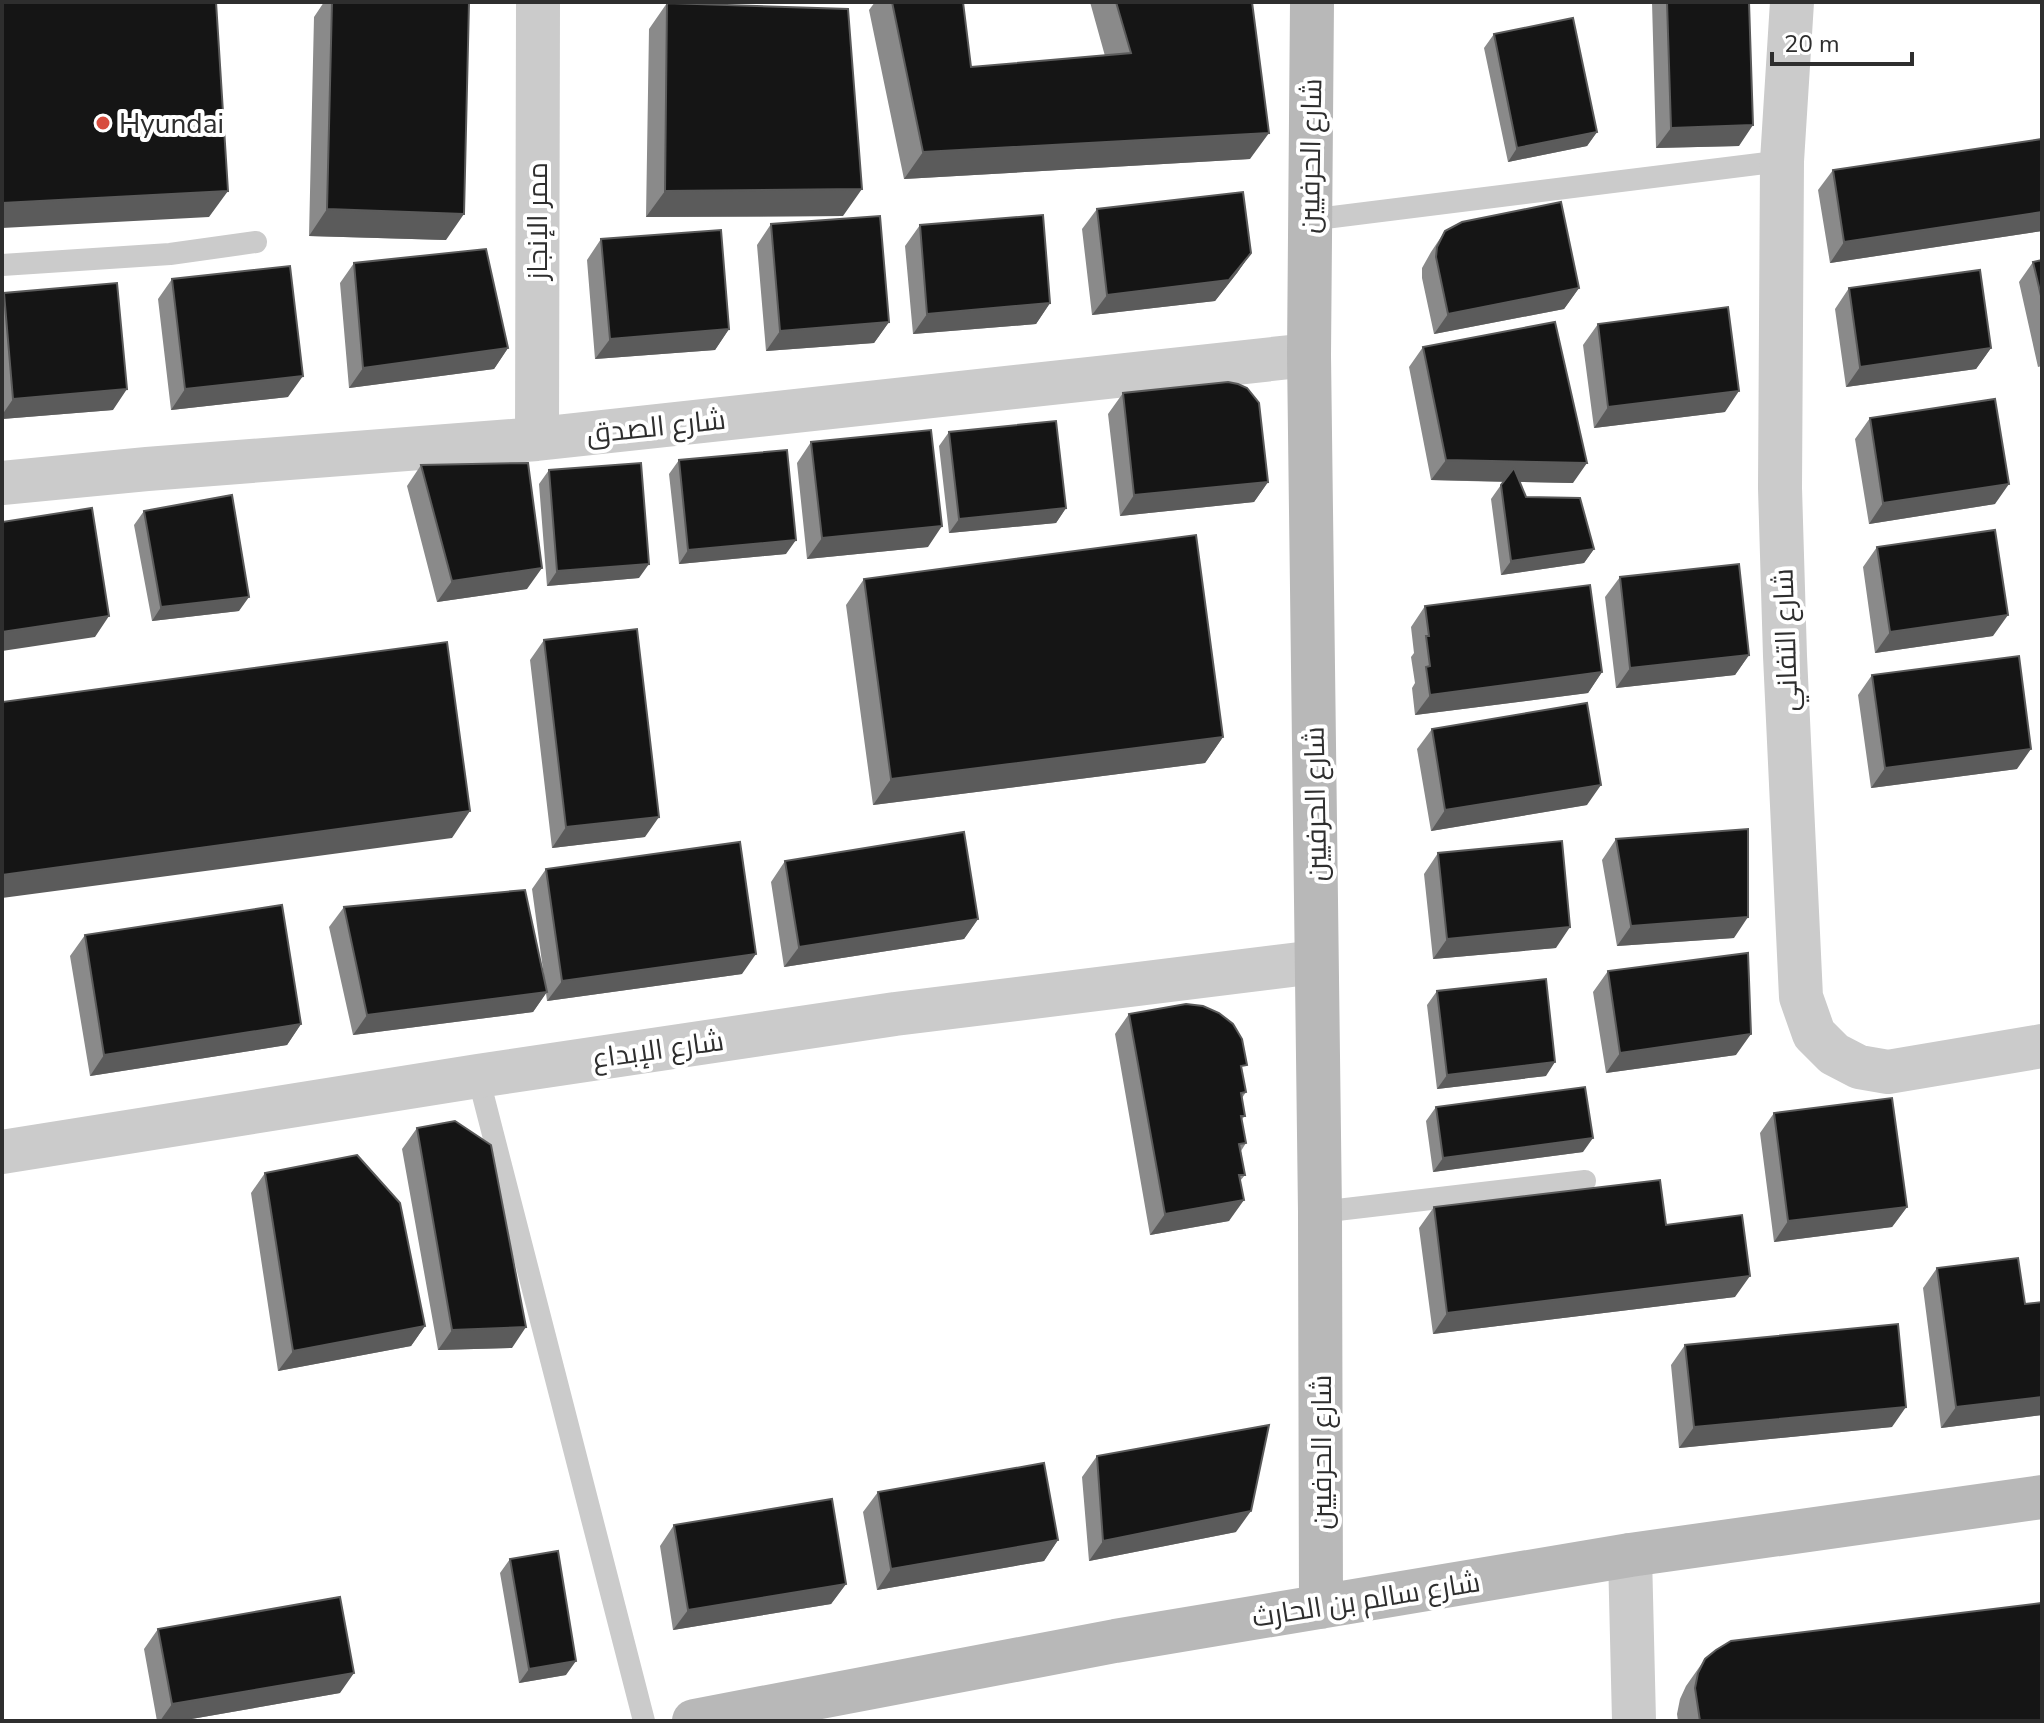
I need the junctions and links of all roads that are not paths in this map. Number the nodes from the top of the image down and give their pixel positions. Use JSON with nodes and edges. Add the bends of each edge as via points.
{"nodes":[{"id":1,"x":538,"y":2,"type":"edge"},
{"id":2,"x":1312,"y":2,"type":"edge"},
{"id":3,"x":1792,"y":2,"type":"edge"},
{"id":4,"x":1782,"y":161,"type":"junction"},
{"id":5,"x":1309,"y":220,"type":"junction"},
{"id":6,"x":256,"y":242,"type":"dead end"},
{"id":7,"x":2,"y":265,"type":"edge"},
{"id":8,"x":1309,"y":355,"type":"junction"},
{"id":9,"x":537,"y":439,"type":"junction"},
{"id":10,"x":2,"y":483,"type":"edge"},
{"id":11,"x":1316,"y":962,"type":"junction"},
{"id":12,"x":2042,"y":1046,"type":"edge"},
{"id":13,"x":478,"y":1076,"type":"junction"},
{"id":14,"x":2,"y":1152,"type":"edge"},
{"id":15,"x":1585,"y":1181,"type":"dead end"},
{"id":16,"x":1320,"y":1212,"type":"junction"},
{"id":17,"x":2042,"y":1497,"type":"edge"},
{"id":18,"x":1630,"y":1555,"type":"junction"},
{"id":19,"x":1321,"y":1607,"type":"junction"},
{"id":20,"x":817,"y":1710,"type":"edge"},
{"id":21,"x":644,"y":1721,"type":"edge"},
{"id":22,"x":694,"y":1721,"type":"edge"},
{"id":23,"x":1634,"y":1721,"type":"edge"}],
"edges":[{"from":1,"to":9,"type":"street","name":"ممر الإنجاز"},
{"from":2,"to":5,"type":"street","name":"شارع الحرفيين"},
{"from":3,"to":4,"type":"street","name":"شارع التفاني"},
{"from":4,"to":5,"type":"lane"},
{"from":4,"to":12,"type":"street","name":"شارع التفاني","via":[[1781,519],[1805,1014],[1814,1034],[1834,1054],[1859,1067],[1888,1072]]},
{"from":5,"to":8,"type":"street","name":"شارع الحرفيين"},
{"from":6,"to":7,"type":"lane","via":[[170,254]]},
{"from":8,"to":9,"type":"street","name":"شارع الصدق"},
{"from":8,"to":11,"type":"street","name":"شارع الحرفيين"},
{"from":9,"to":10,"type":"street","name":"شارع الصدق"},
{"from":11,"to":13,"type":"street","name":"شارع الإبداع","via":[[895,1014]]},
{"from":11,"to":16,"type":"street","name":"شارع الحرفيين"},
{"from":13,"to":14,"type":"street","name":"شارع الإبداع"},
{"from":13,"to":21,"type":"lane"},
{"from":15,"to":16,"type":"lane"},
{"from":16,"to":19,"type":"street","name":"شارع الحرفيين"},
{"from":17,"to":18,"type":"street","name":"شارع سالم بن الحارث"},
{"from":18,"to":19,"type":"street","name":"شارع سالم بن الحارث"},
{"from":18,"to":23,"type":"street"},
{"from":19,"to":20,"type":"street","name":"شارع سالم بن الحارث","via":[[1115,1641]]},
{"from":20,"to":22,"type":"street","name":"شارع سالم بن الحارث"}]}
